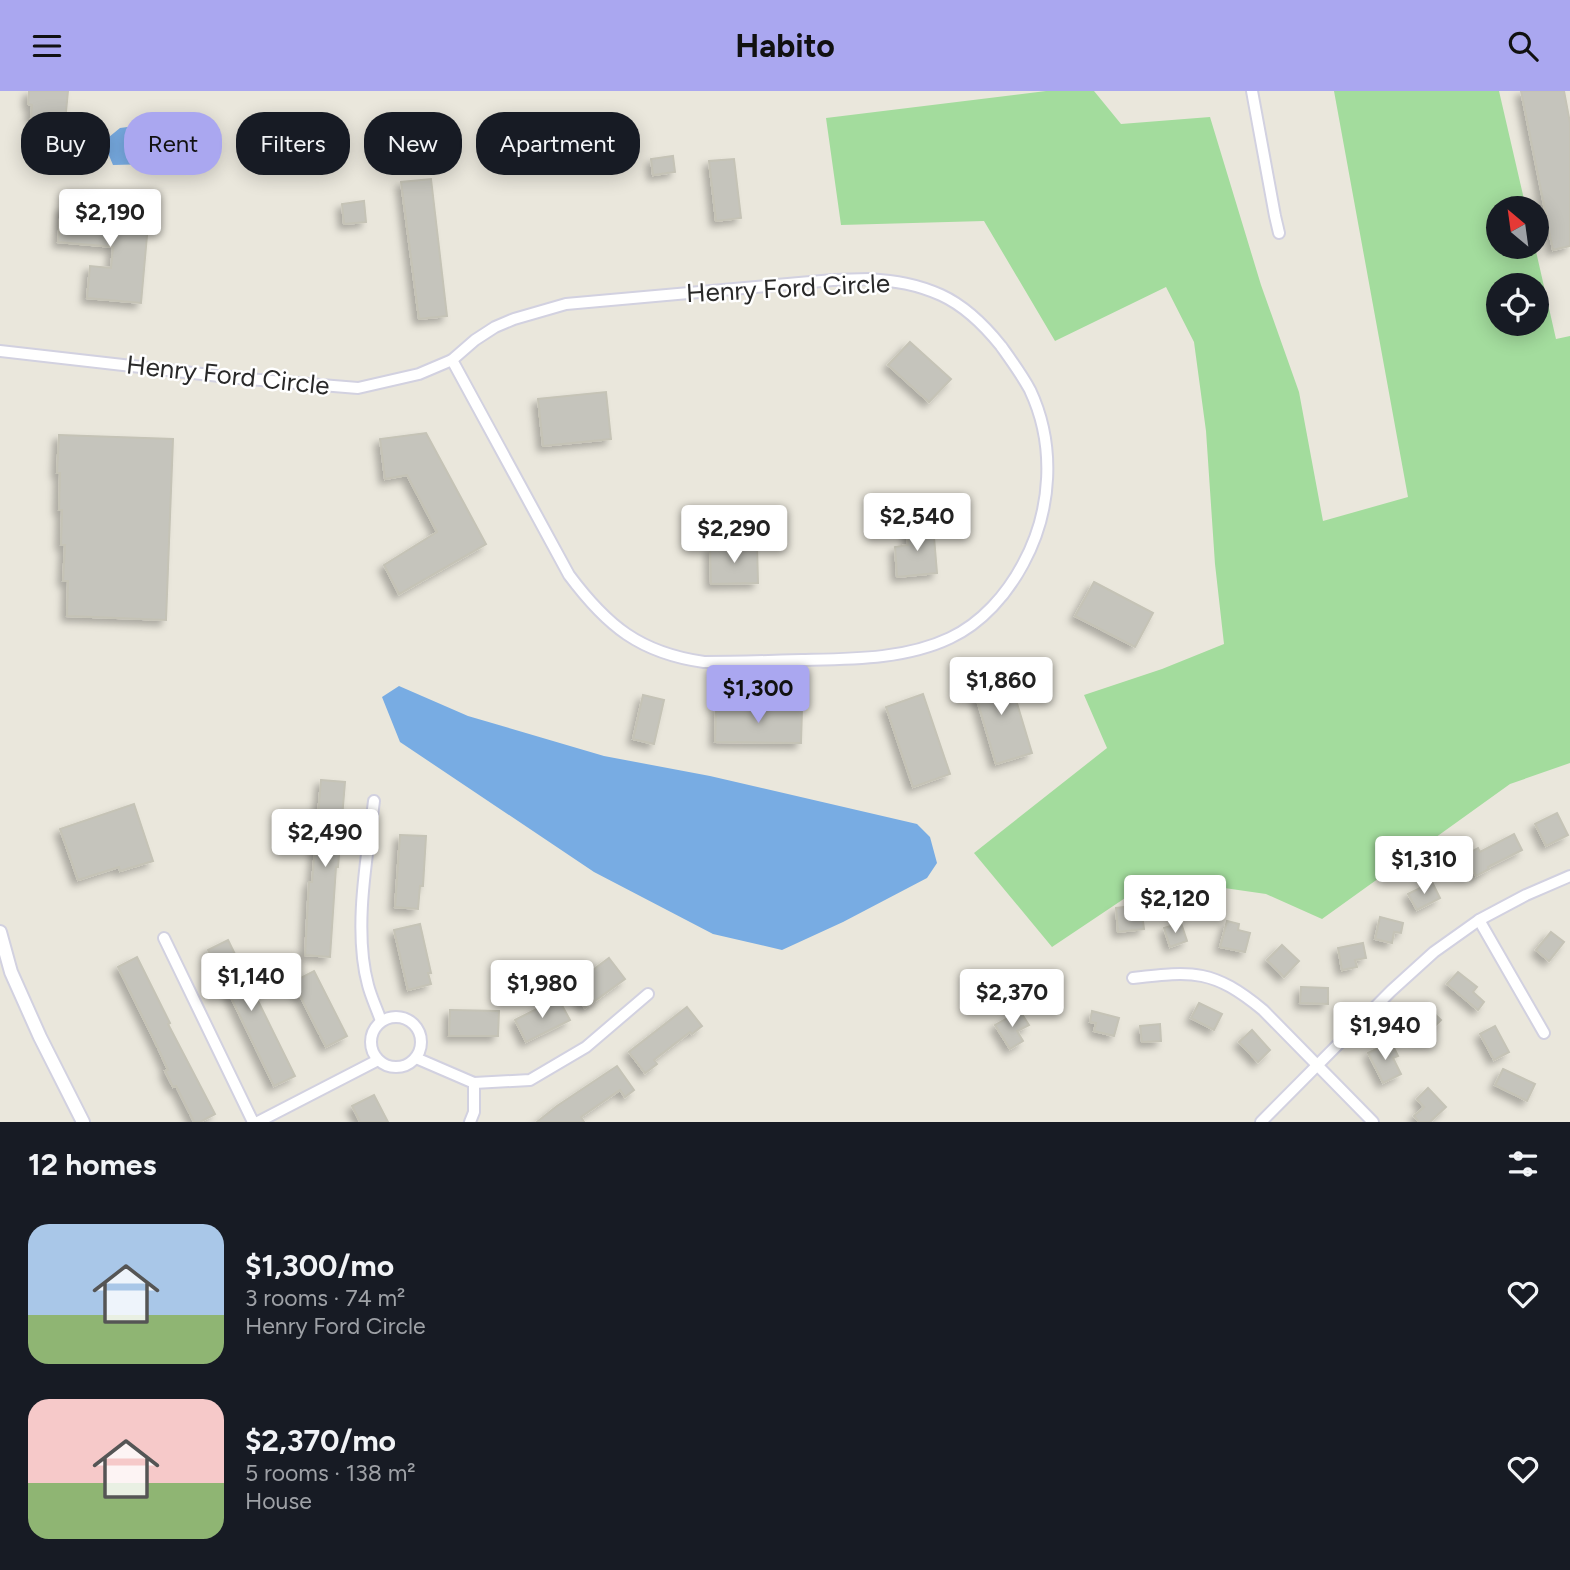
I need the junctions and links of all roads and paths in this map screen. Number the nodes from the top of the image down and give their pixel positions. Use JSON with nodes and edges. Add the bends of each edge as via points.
{"nodes":[{"id":1,"x":1252,"y":91,"type":"edge"},
{"id":2,"x":1279,"y":233,"type":"dead end"},
{"id":3,"x":0,"y":351,"type":"edge"},
{"id":4,"x":452,"y":361,"type":"junction"},
{"id":5,"x":374,"y":801,"type":"dead end"},
{"id":6,"x":1570,"y":876,"type":"edge"},
{"id":7,"x":1479,"y":920,"type":"junction"},
{"id":8,"x":0,"y":932,"type":"edge"},
{"id":9,"x":163,"y":937,"type":"dead end"},
{"id":10,"x":1133,"y":978,"type":"dead end"},
{"id":11,"x":648,"y":994,"type":"dead end"},
{"id":12,"x":381,"y":1021,"type":"junction"},
{"id":13,"x":1544,"y":1033,"type":"dead end"},
{"id":14,"x":416,"y":1058,"type":"junction"},
{"id":15,"x":378,"y":1060,"type":"junction"},
{"id":16,"x":1317,"y":1066,"type":"junction"},
{"id":17,"x":474,"y":1083,"type":"junction"},
{"id":18,"x":83,"y":1122,"type":"edge"},
{"id":19,"x":256,"y":1122,"type":"edge"},
{"id":20,"x":470,"y":1122,"type":"edge"},
{"id":21,"x":1261,"y":1122,"type":"edge"},
{"id":22,"x":1373,"y":1122,"type":"edge"}],
"edges":[{"from":1,"to":2,"type":"street"},
{"from":3,"to":4,"type":"street","name":"Henry Ford Circle","via":[[358,388]]},
{"from":4,"to":4,"type":"street","name":"Henry Ford Circle","via":[[495,327],[566,304],[833,281],[906,283],[944,296],[970,314],[989,331],[1029,389],[1046,453],[1047,482],[1039,530],[1015,580],[999,599],[961,632],[931,645],[890,655],[811,660],[704,662],[660,653],[604,616],[569,575]]},
{"from":5,"to":12,"type":"street","via":[[362,952]]},
{"from":6,"to":7,"type":"street"},
{"from":7,"to":13,"type":"street"},
{"from":7,"to":16,"type":"street","via":[[1416,967]]},
{"from":8,"to":18,"type":"street","via":[[11,972]]},
{"from":9,"to":19,"type":"street"},
{"from":10,"to":16,"type":"street","via":[[1182,973],[1227,984],[1263,1010]]},
{"from":11,"to":17,"type":"street","via":[[586,1047],[530,1080]]},
{"from":12,"to":14,"type":"street","via":[[402,1017],[417,1028],[421,1038]]},
{"from":12,"to":15,"type":"street","via":[[371,1038]]},
{"from":14,"to":15,"type":"street","via":[[399,1067]]},
{"from":14,"to":17,"type":"street"},
{"from":15,"to":19,"type":"street"},
{"from":16,"to":21,"type":"street"},
{"from":16,"to":22,"type":"street"},
{"from":17,"to":20,"type":"street"}]}
